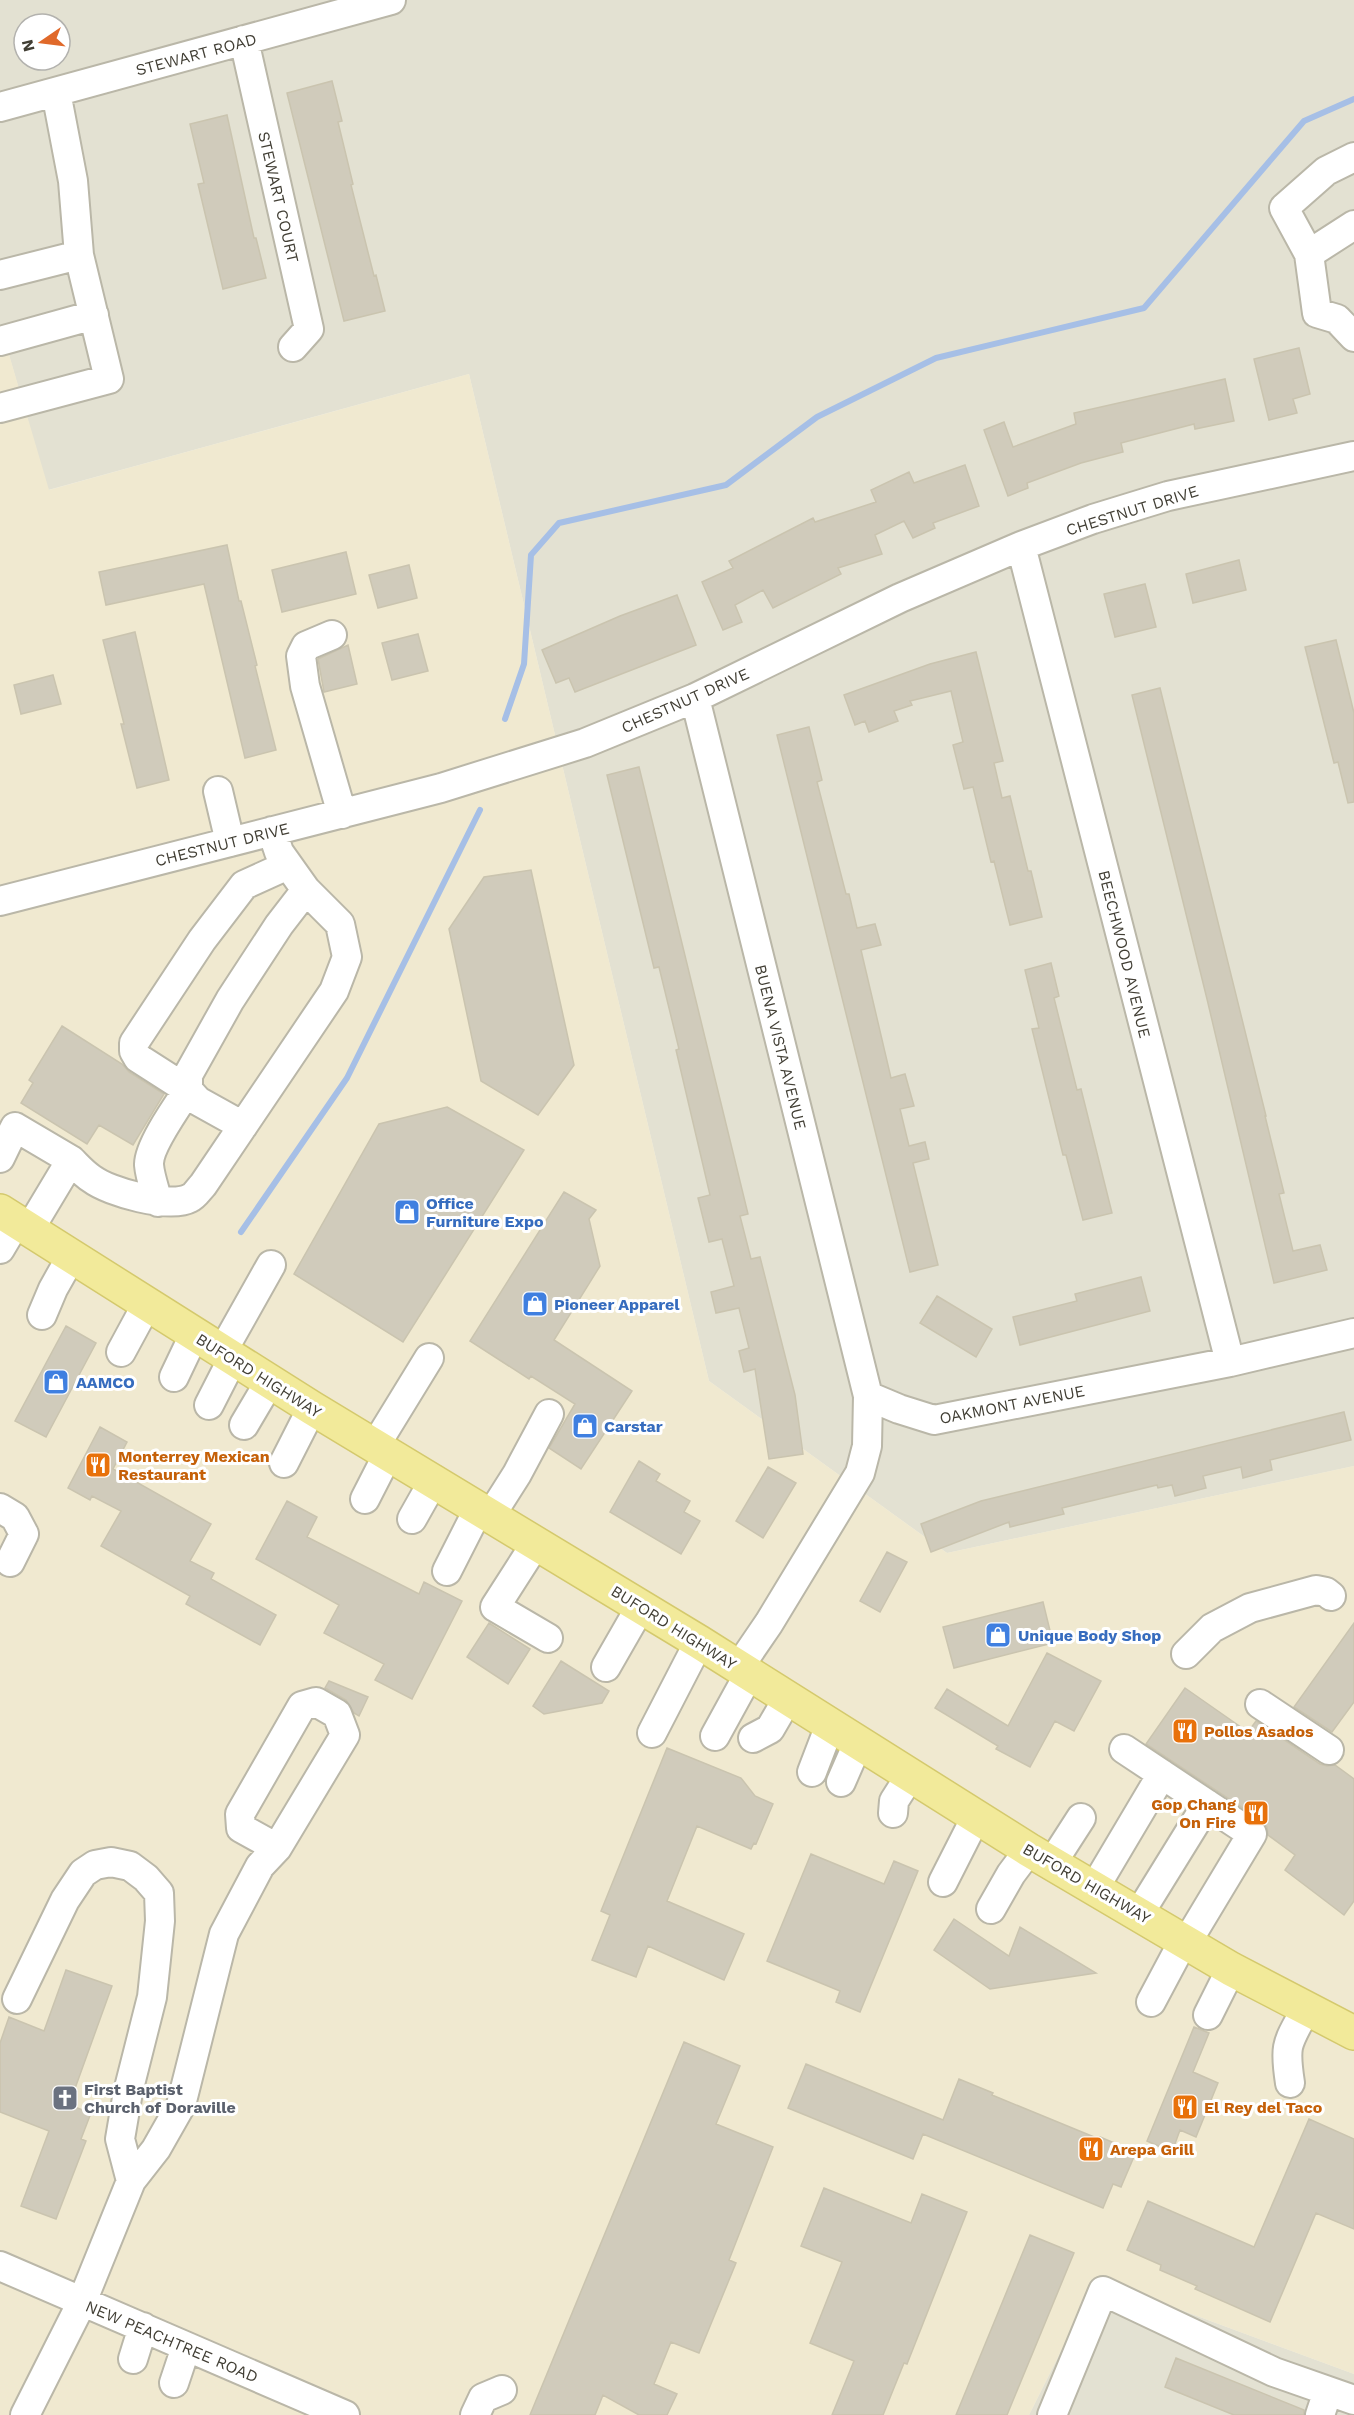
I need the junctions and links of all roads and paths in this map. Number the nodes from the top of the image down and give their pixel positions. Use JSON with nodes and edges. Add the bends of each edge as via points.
{"nodes":[{"id":1,"x":391,"y":0,"type":"edge"},
{"id":2,"x":244,"y":40,"type":"junction"},
{"id":3,"x":56,"y":92,"type":"junction"},
{"id":4,"x":0,"y":107,"type":"edge"},
{"id":5,"x":1354,"y":157,"type":"edge"},
{"id":6,"x":1354,"y":225,"type":"edge"},
{"id":7,"x":1309,"y":254,"type":"junction"},
{"id":8,"x":79,"y":255,"type":"junction"},
{"id":9,"x":0,"y":275,"type":"edge"},
{"id":10,"x":94,"y":315,"type":"junction"},
{"id":11,"x":1348,"y":321,"type":"edge"},
{"id":12,"x":0,"y":340,"type":"edge"},
{"id":13,"x":293,"y":347,"type":"dead end"},
{"id":14,"x":0,"y":408,"type":"edge"},
{"id":15,"x":1354,"y":456,"type":"edge"},
{"id":16,"x":1021,"y":546,"type":"junction"},
{"id":17,"x":333,"y":635,"type":"dead end"},
{"id":18,"x":695,"y":698,"type":"junction"},
{"id":19,"x":218,"y":791,"type":"dead end"},
{"id":20,"x":342,"y":814,"type":"junction"},
{"id":21,"x":272,"y":831,"type":"junction"},
{"id":22,"x":230,"y":842,"type":"junction"},
{"id":23,"x":288,"y":865,"type":"junction"},
{"id":24,"x":306,"y":890,"type":"junction"},
{"id":25,"x":2,"y":893,"type":"edge"},
{"id":26,"x":188,"y":1090,"type":"junction"},
{"id":27,"x":243,"y":1126,"type":"junction"},
{"id":28,"x":0,"y":1158,"type":"edge"},
{"id":29,"x":71,"y":1160,"type":"junction"},
{"id":30,"x":158,"y":1202,"type":"junction"},
{"id":31,"x":11,"y":1228,"type":"edge"},
{"id":32,"x":71,"y":1257,"type":"junction"},
{"id":33,"x":271,"y":1265,"type":"dead end"},
{"id":34,"x":147,"y":1304,"type":"junction"},
{"id":35,"x":42,"y":1315,"type":"dead end"},
{"id":36,"x":1354,"y":1333,"type":"edge"},
{"id":37,"x":194,"y":1335,"type":"junction"},
{"id":38,"x":121,"y":1352,"type":"dead end"},
{"id":39,"x":228,"y":1355,"type":"junction"},
{"id":40,"x":429,"y":1358,"type":"dead end"},
{"id":41,"x":1230,"y":1362,"type":"junction"},
{"id":42,"x":174,"y":1377,"type":"dead end"},
{"id":43,"x":270,"y":1381,"type":"junction"},
{"id":44,"x":868,"y":1396,"type":"junction"},
{"id":45,"x":209,"y":1405,"type":"dead end"},
{"id":46,"x":312,"y":1408,"type":"junction"},
{"id":47,"x":549,"y":1414,"type":"dead end"},
{"id":48,"x":244,"y":1425,"type":"dead end"},
{"id":49,"x":382,"y":1450,"type":"junction"},
{"id":50,"x":284,"y":1463,"type":"dead end"},
{"id":51,"x":434,"y":1480,"type":"junction"},
{"id":52,"x":365,"y":1499,"type":"dead end"},
{"id":53,"x":0,"y":1508,"type":"edge"},
{"id":54,"x":485,"y":1512,"type":"junction"},
{"id":55,"x":412,"y":1519,"type":"dead end"},
{"id":56,"x":12,"y":1530,"type":"edge"},
{"id":57,"x":536,"y":1543,"type":"junction"},
{"id":58,"x":10,"y":1562,"type":"dead end"},
{"id":59,"x":447,"y":1571,"type":"dead end"},
{"id":60,"x":1331,"y":1596,"type":"dead end"},
{"id":61,"x":641,"y":1606,"type":"junction"},
{"id":62,"x":548,"y":1638,"type":"dead end"},
{"id":63,"x":699,"y":1642,"type":"junction"},
{"id":64,"x":1185,"y":1654,"type":"dead end"},
{"id":65,"x":606,"y":1667,"type":"dead end"},
{"id":66,"x":744,"y":1670,"type":"junction"},
{"id":67,"x":788,"y":1698,"type":"junction"},
{"id":68,"x":1260,"y":1704,"type":"dead end"},
{"id":69,"x":830,"y":1725,"type":"junction"},
{"id":70,"x":652,"y":1733,"type":"dead end"},
{"id":71,"x":715,"y":1736,"type":"dead end"},
{"id":72,"x":753,"y":1738,"type":"dead end"},
{"id":73,"x":858,"y":1743,"type":"junction"},
{"id":74,"x":1124,"y":1749,"type":"dead end"},
{"id":75,"x":1329,"y":1750,"type":"dead end"},
{"id":76,"x":812,"y":1772,"type":"dead end"},
{"id":77,"x":1162,"y":1774,"type":"junction"},
{"id":78,"x":910,"y":1776,"type":"junction"},
{"id":79,"x":841,"y":1782,"type":"dead end"},
{"id":80,"x":1207,"y":1804,"type":"junction"},
{"id":81,"x":893,"y":1813,"type":"dead end"},
{"id":82,"x":976,"y":1817,"type":"junction"},
{"id":83,"x":1081,"y":1818,"type":"dead end"},
{"id":84,"x":277,"y":1848,"type":"junction"},
{"id":85,"x":1040,"y":1856,"type":"junction"},
{"id":86,"x":943,"y":1882,"type":"dead end"},
{"id":87,"x":1095,"y":1887,"type":"junction"},
{"id":88,"x":991,"y":1909,"type":"dead end"},
{"id":89,"x":1139,"y":1914,"type":"junction"},
{"id":90,"x":1185,"y":1941,"type":"junction"},
{"id":91,"x":1231,"y":1969,"type":"junction"},
{"id":92,"x":17,"y":1999,"type":"dead end"},
{"id":93,"x":1151,"y":2002,"type":"dead end"},
{"id":94,"x":1306,"y":2009,"type":"junction"},
{"id":95,"x":1208,"y":2015,"type":"dead end"},
{"id":96,"x":1354,"y":2033,"type":"edge"},
{"id":97,"x":1290,"y":2083,"type":"dead end"},
{"id":98,"x":131,"y":2181,"type":"junction"},
{"id":99,"x":0,"y":2266,"type":"edge"},
{"id":100,"x":82,"y":2302,"type":"junction"},
{"id":101,"x":143,"y":2327,"type":"junction"},
{"id":102,"x":186,"y":2347,"type":"junction"},
{"id":103,"x":133,"y":2359,"type":"dead end"},
{"id":104,"x":174,"y":2383,"type":"dead end"},
{"id":105,"x":502,"y":2390,"type":"dead end"},
{"id":106,"x":1334,"y":2402,"type":"edge"},
{"id":107,"x":25,"y":2415,"type":"edge"},
{"id":108,"x":345,"y":2415,"type":"edge"},
{"id":109,"x":475,"y":2415,"type":"edge"},
{"id":110,"x":1052,"y":2415,"type":"edge"}],
"edges":[{"from":1,"to":2,"type":"street","name":"STEWART ROAD"},
{"from":2,"to":3,"type":"street","name":"STEWART ROAD"},
{"from":2,"to":13,"type":"street","name":"STEWART COURT","via":[[309,329]]},
{"from":3,"to":4,"type":"street","name":"STEWART ROAD"},
{"from":3,"to":8,"type":"street","via":[[73,181]]},
{"from":5,"to":7,"type":"street","via":[[1326,171],[1284,208]]},
{"from":6,"to":7,"type":"street"},
{"from":7,"to":11,"type":"street","via":[[1317,313]]},
{"from":8,"to":9,"type":"street"},
{"from":8,"to":10,"type":"street"},
{"from":10,"to":12,"type":"street"},
{"from":10,"to":14,"type":"street","via":[[110,379]]},
{"from":15,"to":16,"type":"street","name":"CHESTNUT DRIVE","via":[[1168,495]]},
{"from":16,"to":18,"type":"street","name":"CHESTNUT DRIVE","via":[[900,598]]},
{"from":16,"to":41,"type":"street","name":"BEECHWOOD AVENUE"},
{"from":17,"to":20,"type":"street","via":[[306,646],[301,662]]},
{"from":18,"to":20,"type":"street","name":"CHESTNUT DRIVE","via":[[585,743]]},
{"from":18,"to":44,"type":"street","name":"BUENA VISTA AVENUE"},
{"from":19,"to":22,"type":"street"},
{"from":20,"to":21,"type":"street","name":"CHESTNUT DRIVE"},
{"from":21,"to":22,"type":"street","name":"CHESTNUT DRIVE"},
{"from":21,"to":23,"type":"street"},
{"from":22,"to":25,"type":"street","name":"CHESTNUT DRIVE"},
{"from":23,"to":24,"type":"street"},
{"from":23,"to":26,"type":"street","via":[[244,885],[202,940],[134,1043],[134,1051],[143,1062]]},
{"from":24,"to":26,"type":"street","via":[[230,1000],[188,1075]]},
{"from":24,"to":27,"type":"street","via":[[340,924],[346,957],[334,990]]},
{"from":26,"to":27,"type":"street","via":[[198,1101]]},
{"from":26,"to":30,"type":"street","via":[[151,1154],[149,1163]]},
{"from":27,"to":30,"type":"street","via":[[190,1198]]},
{"from":28,"to":29,"type":"street","via":[[15,1127]]},
{"from":29,"to":30,"type":"street","via":[[93,1181]]},
{"from":29,"to":31,"type":"street"},
{"from":31,"to":32,"type":"main road","name":"BUFORD HIGHWAY"},
{"from":32,"to":34,"type":"main road","name":"BUFORD HIGHWAY"},
{"from":32,"to":35,"type":"street"},
{"from":33,"to":39,"type":"street"},
{"from":34,"to":37,"type":"main road","name":"BUFORD HIGHWAY"},
{"from":34,"to":38,"type":"street"},
{"from":36,"to":41,"type":"street","name":"OAKMONT AVENUE"},
{"from":37,"to":39,"type":"main road","name":"BUFORD HIGHWAY"},
{"from":37,"to":42,"type":"street"},
{"from":39,"to":43,"type":"main road","name":"BUFORD HIGHWAY"},
{"from":39,"to":45,"type":"street"},
{"from":40,"to":49,"type":"street"},
{"from":41,"to":44,"type":"street","name":"OAKMONT AVENUE","via":[[934,1420]]},
{"from":43,"to":46,"type":"main road","name":"BUFORD HIGHWAY"},
{"from":43,"to":48,"type":"street"},
{"from":44,"to":66,"type":"street","via":[[867,1446],[860,1473],[768,1623]]},
{"from":46,"to":49,"type":"main road","name":"BUFORD HIGHWAY"},
{"from":46,"to":50,"type":"street"},
{"from":47,"to":54,"type":"street","via":[[517,1474]]},
{"from":49,"to":51,"type":"main road","name":"BUFORD HIGHWAY"},
{"from":49,"to":52,"type":"street"},
{"from":51,"to":54,"type":"main road","name":"BUFORD HIGHWAY"},
{"from":51,"to":55,"type":"street"},
{"from":53,"to":56,"type":"street","via":[[15,1518]]},
{"from":54,"to":57,"type":"main road","name":"BUFORD HIGHWAY"},
{"from":54,"to":59,"type":"street"},
{"from":56,"to":58,"type":"street"},
{"from":57,"to":61,"type":"main road","name":"BUFORD HIGHWAY"},
{"from":57,"to":62,"type":"street","via":[[495,1607]]},
{"from":60,"to":64,"type":"street","via":[[1316,1590],[1250,1608],[1212,1628]]},
{"from":61,"to":63,"type":"main road","name":"BUFORD HIGHWAY"},
{"from":61,"to":65,"type":"street"},
{"from":63,"to":66,"type":"main road","name":"BUFORD HIGHWAY"},
{"from":63,"to":70,"type":"street"},
{"from":66,"to":67,"type":"main road","name":"BUFORD HIGHWAY"},
{"from":66,"to":71,"type":"street"},
{"from":67,"to":69,"type":"main road","name":"BUFORD HIGHWAY"},
{"from":67,"to":72,"type":"street","via":[[770,1729]]},
{"from":68,"to":75,"type":"street"},
{"from":69,"to":73,"type":"main road","name":"BUFORD HIGHWAY"},
{"from":69,"to":76,"type":"street"},
{"from":73,"to":78,"type":"main road","name":"BUFORD HIGHWAY"},
{"from":73,"to":79,"type":"street"},
{"from":74,"to":77,"type":"street"},
{"from":77,"to":80,"type":"street"},
{"from":77,"to":87,"type":"street"},
{"from":78,"to":81,"type":"street","via":[[894,1801]]},
{"from":78,"to":82,"type":"main road","name":"BUFORD HIGHWAY"},
{"from":80,"to":89,"type":"street"},
{"from":80,"to":90,"type":"street","via":[[1252,1834]]},
{"from":82,"to":85,"type":"main road","name":"BUFORD HIGHWAY"},
{"from":82,"to":86,"type":"street"},
{"from":83,"to":85,"type":"street"},
{"from":84,"to":84,"type":"street","via":[[345,1735],[337,1714],[316,1702],[302,1706],[240,1814],[241,1828]]},
{"from":84,"to":98,"type":"street","via":[[260,1866],[224,1934],[181,2105],[156,2149]]},
{"from":85,"to":87,"type":"main road","name":"BUFORD HIGHWAY"},
{"from":85,"to":88,"type":"street","via":[[1011,1874]]},
{"from":87,"to":89,"type":"main road","name":"BUFORD HIGHWAY"},
{"from":89,"to":90,"type":"main road","name":"BUFORD HIGHWAY"},
{"from":90,"to":91,"type":"main road","name":"BUFORD HIGHWAY"},
{"from":90,"to":93,"type":"street"},
{"from":91,"to":94,"type":"main road","name":"BUFORD HIGHWAY"},
{"from":91,"to":95,"type":"street"},
{"from":92,"to":98,"type":"street","via":[[65,1900],[83,1873],[95,1865],[111,1862],[130,1866],[159,1893],[152,1997],[120,2139]]},
{"from":94,"to":96,"type":"main road","name":"BUFORD HIGHWAY"},
{"from":94,"to":97,"type":"street","via":[[1287,2043]]},
{"from":98,"to":100,"type":"street"},
{"from":99,"to":100,"type":"street","name":"NEW PEACHTREE ROAD"},
{"from":100,"to":101,"type":"street","name":"NEW PEACHTREE ROAD"},
{"from":100,"to":107,"type":"street"},
{"from":101,"to":102,"type":"street","name":"NEW PEACHTREE ROAD"},
{"from":101,"to":103,"type":"street"},
{"from":102,"to":104,"type":"street"},
{"from":102,"to":108,"type":"street","name":"NEW PEACHTREE ROAD"},
{"from":105,"to":109,"type":"street","via":[[483,2398]]},
{"from":106,"to":110,"type":"street","via":[[1103,2291]]}]}
